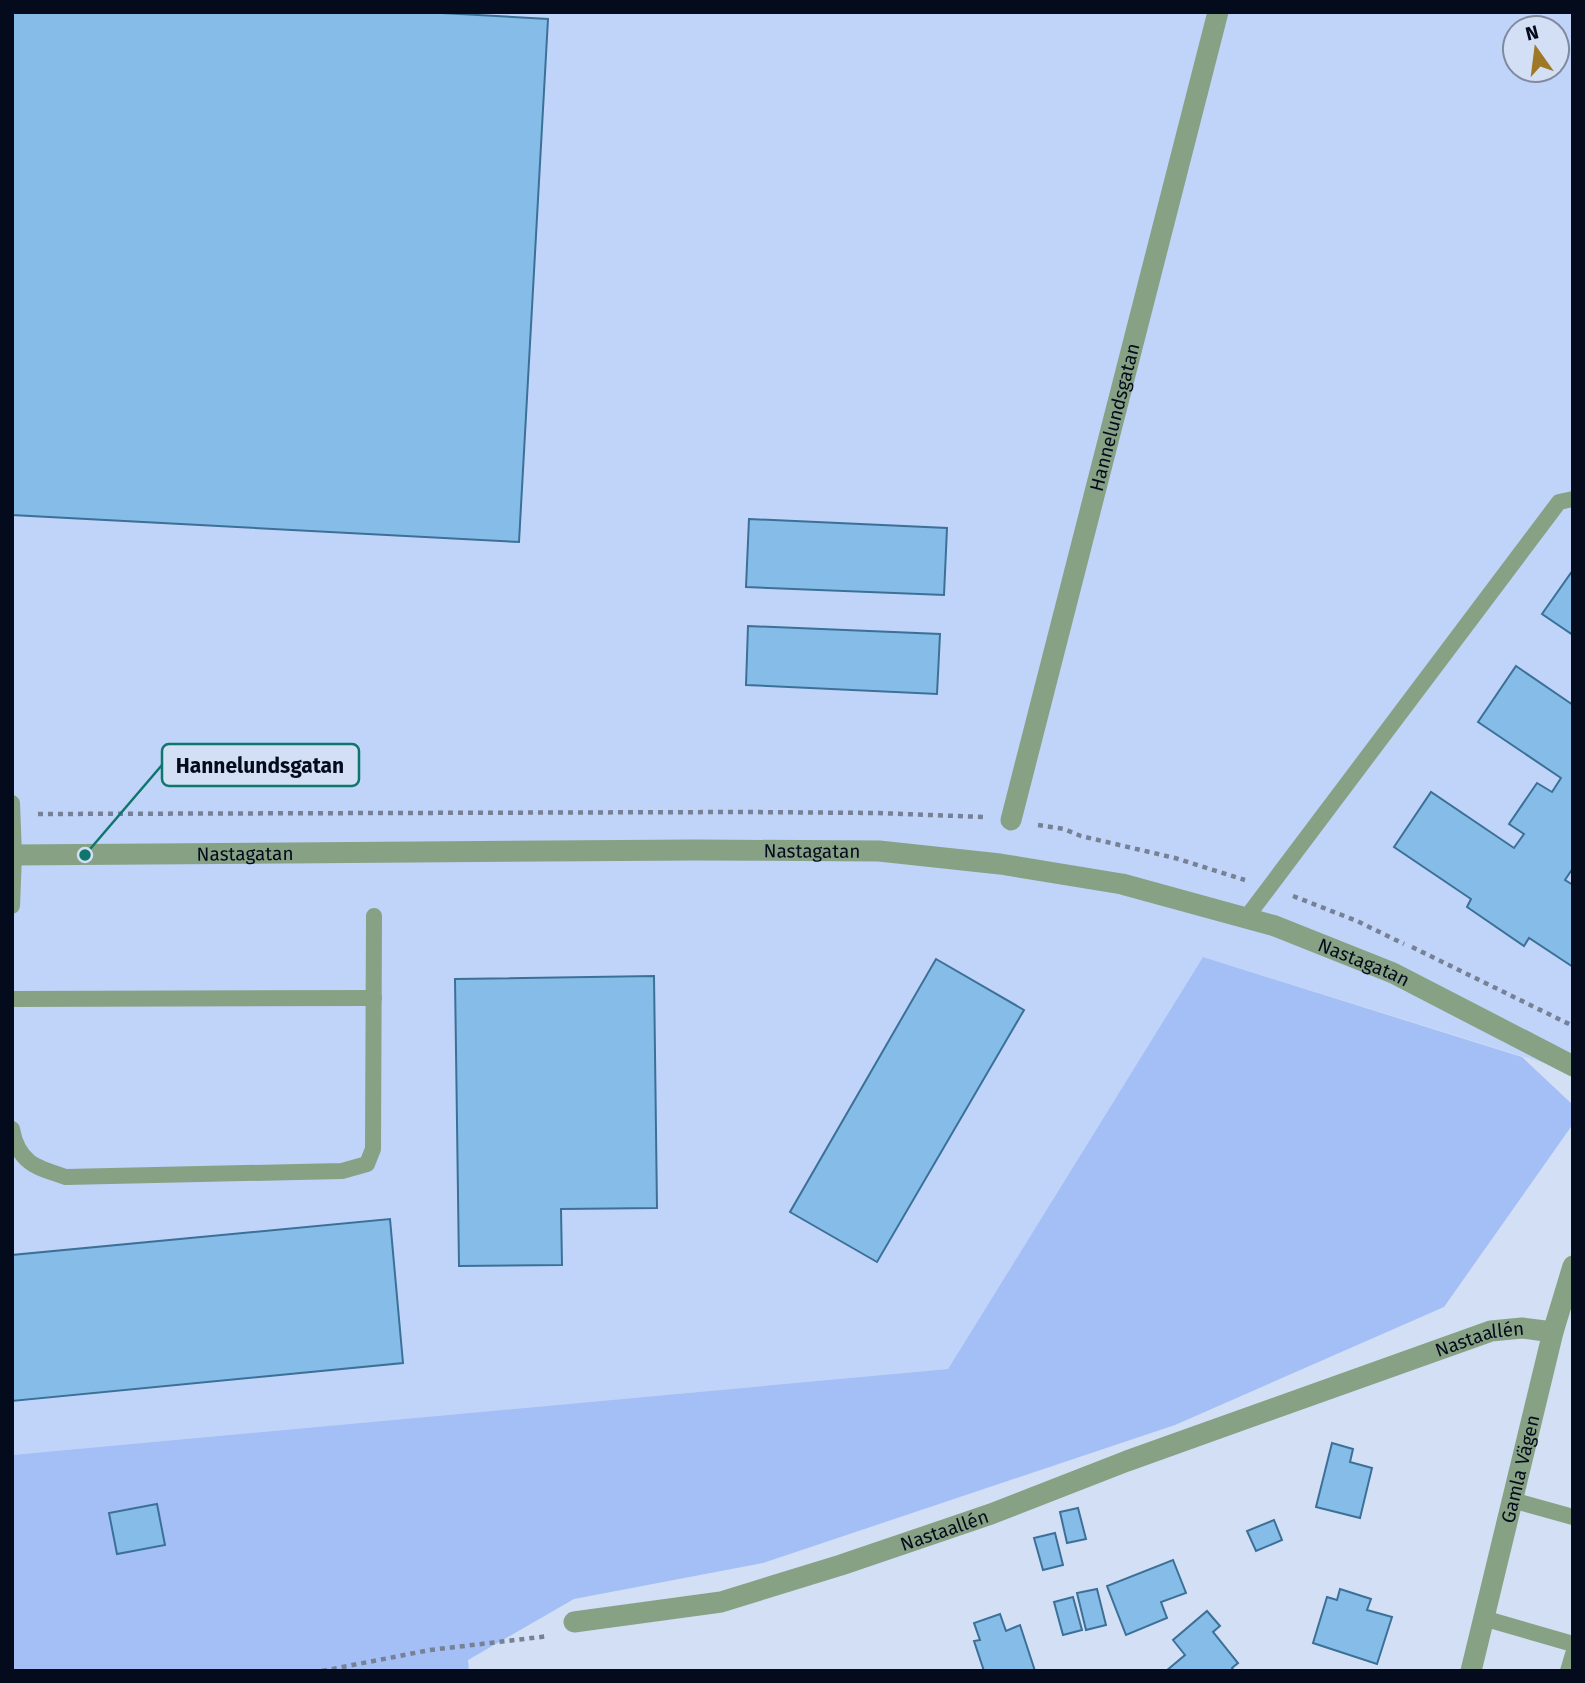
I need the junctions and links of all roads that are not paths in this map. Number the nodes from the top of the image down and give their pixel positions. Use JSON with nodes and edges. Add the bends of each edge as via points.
{"nodes":[{"id":1,"x":1218,"y":12,"type":"edge"},
{"id":2,"x":1573,"y":499,"type":"edge"},
{"id":3,"x":12,"y":803,"type":"edge"},
{"id":4,"x":1011,"y":820,"type":"dead end"},
{"id":5,"x":13,"y":855,"type":"edge"},
{"id":6,"x":12,"y":905,"type":"edge"},
{"id":7,"x":374,"y":916,"type":"dead end"},
{"id":8,"x":1246,"y":918,"type":"junction"},
{"id":9,"x":374,"y":998,"type":"junction"},
{"id":10,"x":12,"y":999,"type":"edge"},
{"id":11,"x":1573,"y":1066,"type":"edge"},
{"id":12,"x":12,"y":1129,"type":"edge"},
{"id":13,"x":1573,"y":1266,"type":"edge"},
{"id":14,"x":1553,"y":1332,"type":"junction"},
{"id":15,"x":1512,"y":1500,"type":"junction"},
{"id":16,"x":1573,"y":1517,"type":"edge"},
{"id":17,"x":1483,"y":1618,"type":"junction"},
{"id":18,"x":574,"y":1622,"type":"road end"},
{"id":19,"x":1573,"y":1644,"type":"edge"},
{"id":20,"x":1573,"y":1654,"type":"edge"},
{"id":21,"x":1471,"y":1671,"type":"edge"},
{"id":22,"x":1568,"y":1671,"type":"edge"}],
"edges":[{"from":1,"to":4,"type":"street","name":"Hannelundsgatan"},
{"from":2,"to":8,"type":"lane","via":[[1559,502]]},
{"from":3,"to":5,"type":"lane"},
{"from":5,"to":6,"type":"lane"},
{"from":5,"to":8,"type":"street","name":"Nastagatan","via":[[879,851],[1122,884]]},
{"from":7,"to":9,"type":"lane"},
{"from":8,"to":11,"type":"street","name":"Nastagatan","via":[[1393,973]]},
{"from":9,"to":10,"type":"lane"},
{"from":9,"to":12,"type":"lane","via":[[373,1149],[367,1164],[356,1169],[66,1177],[24,1159]]},
{"from":13,"to":14,"type":"street","name":"Gamla Vägen"},
{"from":14,"to":15,"type":"street","name":"Gamla Vägen"},
{"from":14,"to":18,"type":"street","name":"Nastaallén","via":[[1491,1331],[991,1514],[722,1602]]},
{"from":15,"to":16,"type":"lane"},
{"from":15,"to":17,"type":"street","name":"Gamla Vägen"},
{"from":17,"to":19,"type":"lane"},
{"from":17,"to":21,"type":"street","name":"Gamla Vägen"},
{"from":20,"to":22,"type":"lane"}]}
